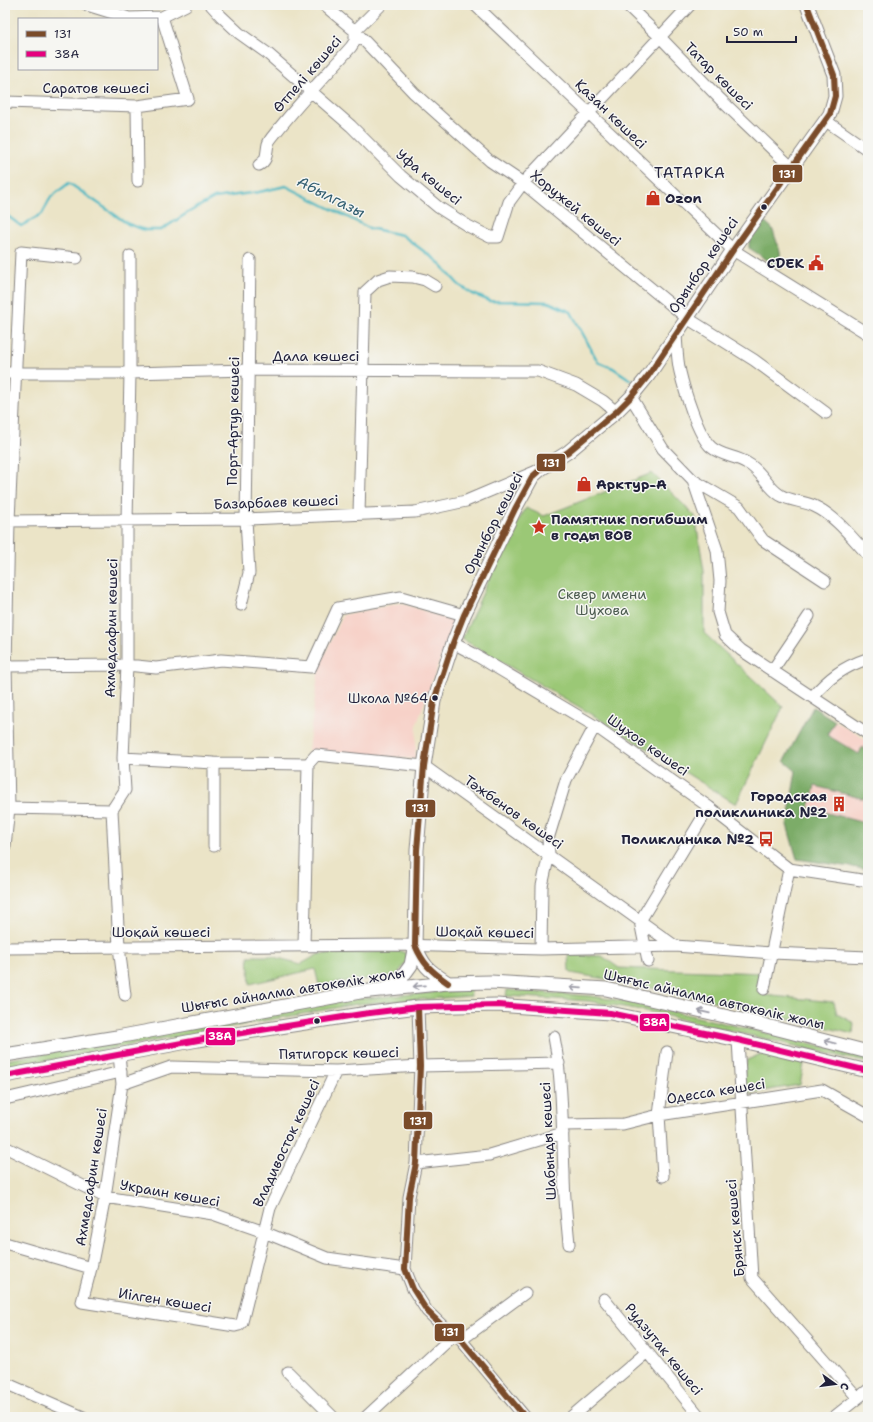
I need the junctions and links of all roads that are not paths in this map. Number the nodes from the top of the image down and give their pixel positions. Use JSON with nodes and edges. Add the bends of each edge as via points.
{"nodes":[{"id":1,"x":87,"y":5,"type":"edge"},
{"id":2,"x":186,"y":5,"type":"edge"},
{"id":3,"x":211,"y":5,"type":"edge"},
{"id":4,"x":324,"y":5,"type":"edge"},
{"id":5,"x":381,"y":5,"type":"edge"},
{"id":6,"x":475,"y":5,"type":"edge"},
{"id":7,"x":627,"y":5,"type":"edge"},
{"id":8,"x":690,"y":5,"type":"edge"},
{"id":9,"x":807,"y":5,"type":"edge"},
{"id":10,"x":162,"y":17,"type":"junction"},
{"id":11,"x":355,"y":31,"type":"junction"},
{"id":12,"x":659,"y":36,"type":"junction"},
{"id":13,"x":311,"y":92,"type":"junction"},
{"id":14,"x":5,"y":102,"type":"edge"},
{"id":15,"x":137,"y":106,"type":"junction"},
{"id":16,"x":588,"y":112,"type":"junction"},
{"id":17,"x":826,"y":121,"type":"junction"},
{"id":18,"x":868,"y":150,"type":"edge"},
{"id":19,"x":259,"y":165,"type":"dead end"},
{"id":20,"x":791,"y":168,"type":"junction"},
{"id":21,"x":138,"y":181,"type":"dead end"},
{"id":22,"x":523,"y":183,"type":"junction"},
{"id":23,"x":732,"y":250,"type":"junction"},
{"id":24,"x":130,"y":256,"type":"dead end"},
{"id":25,"x":77,"y":258,"type":"dead end"},
{"id":26,"x":250,"y":260,"type":"dead end"},
{"id":27,"x":435,"y":286,"type":"dead end"},
{"id":28,"x":687,"y":318,"type":"junction"},
{"id":29,"x":868,"y":334,"type":"edge"},
{"id":30,"x":676,"y":335,"type":"junction"},
{"id":31,"x":248,"y":370,"type":"junction"},
{"id":32,"x":364,"y":371,"type":"junction"},
{"id":33,"x":11,"y":373,"type":"edge"},
{"id":34,"x":130,"y":373,"type":"junction"},
{"id":35,"x":631,"y":397,"type":"junction"},
{"id":36,"x":616,"y":412,"type":"junction"},
{"id":37,"x":826,"y":413,"type":"dead end"},
{"id":38,"x":541,"y":469,"type":"junction"},
{"id":39,"x":692,"y":480,"type":"junction"},
{"id":40,"x":359,"y":514,"type":"junction"},
{"id":41,"x":246,"y":519,"type":"junction"},
{"id":42,"x":7,"y":521,"type":"edge"},
{"id":43,"x":127,"y":521,"type":"junction"},
{"id":44,"x":868,"y":555,"type":"edge"},
{"id":45,"x":825,"y":581,"type":"dead end"},
{"id":46,"x":242,"y":605,"type":"dead end"},
{"id":47,"x":464,"y":615,"type":"junction"},
{"id":48,"x":809,"y":616,"type":"dead end"},
{"id":49,"x":453,"y":643,"type":"junction"},
{"id":50,"x":867,"y":659,"type":"dead end"},
{"id":51,"x":127,"y":665,"type":"junction"},
{"id":52,"x":5,"y":666,"type":"edge"},
{"id":53,"x":772,"y":671,"type":"junction"},
{"id":54,"x":812,"y":697,"type":"junction"},
{"id":55,"x":595,"y":726,"type":"junction"},
{"id":56,"x":868,"y":734,"type":"edge"},
{"id":57,"x":123,"y":758,"type":"junction"},
{"id":58,"x":214,"y":763,"type":"junction"},
{"id":59,"x":308,"y":764,"type":"junction"},
{"id":60,"x":424,"y":766,"type":"junction"},
{"id":61,"x":709,"y":806,"type":"junction"},
{"id":62,"x":7,"y":808,"type":"edge"},
{"id":63,"x":112,"y":810,"type":"junction"},
{"id":64,"x":5,"y":846,"type":"edge"},
{"id":65,"x":214,"y":846,"type":"dead end"},
{"id":66,"x":549,"y":854,"type":"junction"},
{"id":67,"x":789,"y":869,"type":"junction"},
{"id":68,"x":868,"y":881,"type":"edge"},
{"id":69,"x":640,"y":921,"type":"junction"},
{"id":70,"x":415,"y":945,"type":"junction"},
{"id":71,"x":304,"y":946,"type":"junction"},
{"id":72,"x":644,"y":946,"type":"junction"},
{"id":73,"x":675,"y":946,"type":"junction"},
{"id":74,"x":119,"y":947,"type":"junction"},
{"id":75,"x":5,"y":948,"type":"edge"},
{"id":76,"x":541,"y":949,"type":"junction"},
{"id":77,"x":772,"y":953,"type":"junction"},
{"id":78,"x":868,"y":957,"type":"edge"},
{"id":79,"x":648,"y":961,"type":"dead end"},
{"id":80,"x":448,"y":983,"type":"junction"},
{"id":81,"x":764,"y":989,"type":"dead end"},
{"id":82,"x":384,"y":990,"type":"junction"},
{"id":83,"x":124,"y":994,"type":"dead end"},
{"id":84,"x":418,"y":1007,"type":"junction"},
{"id":85,"x":554,"y":1037,"type":"dead end"},
{"id":86,"x":738,"y":1040,"type":"junction"},
{"id":87,"x":667,"y":1052,"type":"dead end"},
{"id":88,"x":868,"y":1052,"type":"edge"},
{"id":89,"x":5,"y":1055,"type":"edge"},
{"id":90,"x":119,"y":1055,"type":"junction"},
{"id":91,"x":559,"y":1063,"type":"junction"},
{"id":92,"x":420,"y":1066,"type":"junction"},
{"id":93,"x":336,"y":1071,"type":"junction"},
{"id":94,"x":868,"y":1071,"type":"edge"},
{"id":95,"x":121,"y":1072,"type":"junction"},
{"id":96,"x":5,"y":1076,"type":"edge"},
{"id":97,"x":122,"y":1084,"type":"junction"},
{"id":98,"x":5,"y":1099,"type":"edge"},
{"id":99,"x":741,"y":1102,"type":"junction"},
{"id":100,"x":659,"y":1114,"type":"junction"},
{"id":101,"x":868,"y":1116,"type":"edge"},
{"id":102,"x":563,"y":1129,"type":"junction"},
{"id":103,"x":5,"y":1147,"type":"edge"},
{"id":104,"x":416,"y":1163,"type":"junction"},
{"id":105,"x":663,"y":1176,"type":"dead end"},
{"id":106,"x":105,"y":1197,"type":"junction"},
{"id":107,"x":264,"y":1232,"type":"junction"},
{"id":108,"x":5,"y":1243,"type":"edge"},
{"id":109,"x":569,"y":1244,"type":"dead end"},
{"id":110,"x":91,"y":1268,"type":"junction"},
{"id":111,"x":406,"y":1269,"type":"junction"},
{"id":112,"x":525,"y":1293,"type":"dead end"},
{"id":113,"x":604,"y":1299,"type":"dead end"},
{"id":114,"x":82,"y":1302,"type":"joint"},
{"id":115,"x":242,"y":1322,"type":"joint"},
{"id":116,"x":457,"y":1338,"type":"junction"},
{"id":117,"x":647,"y":1352,"type":"junction"},
{"id":118,"x":288,"y":1372,"type":"dead end"},
{"id":119,"x":5,"y":1383,"type":"edge"},
{"id":120,"x":868,"y":1390,"type":"edge"},
{"id":121,"x":858,"y":1398,"type":"junction"},
{"id":122,"x":83,"y":1417,"type":"edge"},
{"id":123,"x":333,"y":1417,"type":"edge"},
{"id":124,"x":366,"y":1417,"type":"edge"},
{"id":125,"x":526,"y":1417,"type":"edge"},
{"id":126,"x":571,"y":1417,"type":"edge"},
{"id":127,"x":700,"y":1417,"type":"edge"},
{"id":128,"x":834,"y":1417,"type":"edge"}],
"edges":[{"from":1,"to":10,"type":"street","via":[[129,18]]},
{"from":2,"to":10,"type":"street"},
{"from":3,"to":13,"type":"street","name":"Уфа көшесі"},
{"from":4,"to":11,"type":"street","name":"Хоружей көшесі"},
{"from":5,"to":11,"type":"street","name":"Өтпелі көшесі"},
{"from":6,"to":16,"type":"street","name":"Қазан көшесі"},
{"from":7,"to":12,"type":"street","name":"Татар көшесі"},
{"from":8,"to":12,"type":"street","name":"Уфа көшесі"},
{"from":9,"to":17,"type":"main road","name":"Орынбор көшесі","via":[[834,75],[835,96]]},
{"from":10,"to":15,"type":"street","name":"Саратов көшесі","via":[[188,99]]},
{"from":11,"to":13,"type":"street","name":"Өтпелі көшесі","via":[[355,41],[351,48]]},
{"from":11,"to":22,"type":"street","name":"Хоружей көшесі","via":[[419,98],[490,161]]},
{"from":12,"to":16,"type":"street","name":"Уфа көшесі"},
{"from":12,"to":20,"type":"street","name":"Татар көшесі"},
{"from":13,"to":19,"type":"street","name":"Өтпелі көшесі","via":[[268,143],[267,156]]},
{"from":13,"to":22,"type":"street","name":"Уфа көшесі","via":[[438,207],[490,237],[498,237],[509,202]]},
{"from":14,"to":15,"type":"street","name":"Саратов көшесі"},
{"from":15,"to":21,"type":"street"},
{"from":16,"to":22,"type":"street","name":"Уфа көшесі"},
{"from":16,"to":23,"type":"street","name":"Қазан көшесі"},
{"from":17,"to":18,"type":"street"},
{"from":17,"to":20,"type":"main road","name":"Орынбор көшесі"},
{"from":20,"to":23,"type":"main road","name":"Орынбор көшесі"},
{"from":22,"to":28,"type":"street","name":"Хоружей көшесі"},
{"from":23,"to":28,"type":"main road","name":"Орынбор көшесі"},
{"from":23,"to":29,"type":"street","name":"Қазан көшесі"},
{"from":24,"to":34,"type":"street","name":"Ахмедсафин көшесі"},
{"from":25,"to":33,"type":"street","via":[[21,252]]},
{"from":26,"to":31,"type":"street","name":"Порт-Артур көшесі"},
{"from":27,"to":32,"type":"street","via":[[413,277],[390,276],[378,280],[365,292]]},
{"from":28,"to":30,"type":"main road","name":"Орынбор көшесі"},
{"from":28,"to":37,"type":"street","name":"Хоружей көшесі","via":[[754,360]]},
{"from":30,"to":35,"type":"main road","name":"Орынбор көшесі"},
{"from":30,"to":44,"type":"street","via":[[680,371],[690,405],[702,434],[711,447],[749,463],[778,494],[824,512]]},
{"from":31,"to":32,"type":"street","name":"Дала көшесі"},
{"from":31,"to":34,"type":"street","name":"Дала көшесі"},
{"from":31,"to":41,"type":"street","name":"Порт-Артур көшесі"},
{"from":32,"to":36,"type":"street","name":"Дала көшесі","via":[[538,371],[576,385]]},
{"from":32,"to":40,"type":"street"},
{"from":33,"to":34,"type":"street","name":"Дала көшесі"},
{"from":33,"to":42,"type":"street"},
{"from":34,"to":43,"type":"street","name":"Ахмедсафин көшесі"},
{"from":35,"to":36,"type":"main road","name":"Орынбор көшесі"},
{"from":35,"to":39,"type":"street","via":[[663,450]]},
{"from":36,"to":38,"type":"main road","name":"Орынбор көшесі","via":[[568,452]]},
{"from":38,"to":40,"type":"street","name":"Базарбаев көшесі","via":[[466,501],[415,512]]},
{"from":38,"to":47,"type":"main road","name":"Орынбор көшесі","via":[[534,476],[515,509]]},
{"from":39,"to":45,"type":"street","via":[[739,508],[763,540]]},
{"from":39,"to":53,"type":"street","via":[[717,550],[720,582],[718,612],[725,635],[741,650]]},
{"from":40,"to":41,"type":"street","name":"Базарбаев көшесі"},
{"from":41,"to":43,"type":"street","name":"Базарбаев көшесі"},
{"from":41,"to":46,"type":"street","name":"Порт-Артур көшесі","via":[[248,573]]},
{"from":42,"to":43,"type":"street","name":"Базарбаев көшесі"},
{"from":42,"to":52,"type":"street"},
{"from":43,"to":51,"type":"street","name":"Ахмедсафин көшесі"},
{"from":47,"to":49,"type":"main road","name":"Орынбор көшесі"},
{"from":47,"to":51,"type":"street","via":[[401,597],[338,608],[311,667],[221,660],[156,668]]},
{"from":48,"to":53,"type":"street"},
{"from":49,"to":55,"type":"street","name":"Шухов көшесі"},
{"from":49,"to":60,"type":"main road","name":"Орынбор көшесі","via":[[434,701]]},
{"from":50,"to":54,"type":"street","via":[[837,673]]},
{"from":51,"to":52,"type":"street"},
{"from":51,"to":57,"type":"street","name":"Ахмедсафин көшесі"},
{"from":52,"to":62,"type":"street"},
{"from":53,"to":54,"type":"street"},
{"from":54,"to":56,"type":"street"},
{"from":55,"to":61,"type":"street","name":"Шухов көшесі"},
{"from":55,"to":66,"type":"street","via":[[566,780],[548,839]]},
{"from":57,"to":58,"type":"street"},
{"from":57,"to":63,"type":"street","name":"Ахмедсафин көшесі","via":[[125,790]]},
{"from":58,"to":59,"type":"street"},
{"from":58,"to":65,"type":"street"},
{"from":59,"to":60,"type":"street","name":"Тәжбенов көшесі","via":[[316,755]]},
{"from":59,"to":71,"type":"street"},
{"from":60,"to":66,"type":"street","name":"Тәжбенов көшесі"},
{"from":60,"to":70,"type":"main road","name":"Орынбор көшесі","via":[[417,850]]},
{"from":61,"to":67,"type":"street","name":"Шухов көшесі"},
{"from":61,"to":69,"type":"street"},
{"from":62,"to":63,"type":"street"},
{"from":62,"to":64,"type":"street"},
{"from":63,"to":74,"type":"street"},
{"from":66,"to":69,"type":"street","name":"Тәжбенов көшесі"},
{"from":66,"to":76,"type":"street","via":[[542,886]]},
{"from":67,"to":68,"type":"street","name":"Шухов көшесі"},
{"from":67,"to":77,"type":"street"},
{"from":69,"to":72,"type":"street"},
{"from":69,"to":73,"type":"street","name":"Тәжбенов көшесі"},
{"from":70,"to":71,"type":"street","name":"Шоқай көшесі"},
{"from":70,"to":76,"type":"street","name":"Шоқай көшесі"},
{"from":70,"to":80,"type":"main road","via":[[420,959],[427,968]]},
{"from":70,"to":82,"type":"main road","name":"Орынбор көшесі","via":[[411,965],[403,976]]},
{"from":71,"to":74,"type":"street","name":"Шоқай көшесі"},
{"from":72,"to":73,"type":"street","name":"Шоқай көшесі"},
{"from":72,"to":76,"type":"street","name":"Шоқай көшесі"},
{"from":72,"to":79,"type":"street"},
{"from":73,"to":77,"type":"street","name":"Шоқай көшесі"},
{"from":74,"to":75,"type":"street","name":"Шоқай көшесі"},
{"from":74,"to":83,"type":"street"},
{"from":77,"to":78,"type":"street","name":"Шоқай көшесі"},
{"from":77,"to":81,"type":"street"},
{"from":80,"to":82,"type":"main road","name":"Шығыс айналма автокөлік жолы","one_way":true},
{"from":88,"to":80,"type":"main road","name":"Шығыс айналма автокөлік жолы","one_way":true,"via":[[606,989],[492,982]]},
{"from":82,"to":89,"type":"main road","name":"Шығыс айналма автокөлік жолы","via":[[301,1002],[117,1037]]},
{"from":84,"to":86,"type":"main road","via":[[497,1005],[610,1013]]},
{"from":84,"to":90,"type":"main road","via":[[192,1041]]},
{"from":84,"to":92,"type":"street"},
{"from":85,"to":91,"type":"street","name":"Шабынды көшесі"},
{"from":86,"to":94,"type":"main road"},
{"from":86,"to":99,"type":"street","name":"Брянск көшесі"},
{"from":87,"to":100,"type":"street"},
{"from":90,"to":95,"type":"street","name":"Ахмедсафин көшесі"},
{"from":90,"to":96,"type":"main road"},
{"from":91,"to":92,"type":"street","name":"Пятигорск көшесі"},
{"from":91,"to":102,"type":"street","name":"Шабынды көшесі"},
{"from":92,"to":93,"type":"street","name":"Пятигорск көшесі"},
{"from":92,"to":104,"type":"street"},
{"from":93,"to":97,"type":"street","name":"Пятигорск көшесі","via":[[171,1067]]},
{"from":93,"to":107,"type":"street","name":"Владивосток көшесі","via":[[270,1208]]},
{"from":95,"to":97,"type":"street","name":"Ахмедсафин көшесі"},
{"from":95,"to":98,"type":"street"},
{"from":97,"to":106,"type":"street","name":"Ахмедсафин көшесі"},
{"from":99,"to":100,"type":"street","name":"Одесса көшесі"},
{"from":99,"to":101,"type":"street","name":"Одесса көшесі","via":[[822,1090]]},
{"from":99,"to":121,"type":"street","name":"Брянск көшесі","via":[[752,1278]]},
{"from":100,"to":102,"type":"street","name":"Одесса көшесі","via":[[623,1124]]},
{"from":100,"to":105,"type":"street"},
{"from":102,"to":104,"type":"street","name":"Одесса көшесі","via":[[489,1155]]},
{"from":102,"to":109,"type":"street","name":"Шабынды көшесі"},
{"from":103,"to":106,"type":"street","name":"Украин көшесі"},
{"from":104,"to":111,"type":"street","via":[[409,1197]]},
{"from":106,"to":107,"type":"street","name":"Украин көшесі","via":[[213,1214]]},
{"from":106,"to":110,"type":"street","name":"Ахмедсафин көшесі"},
{"from":107,"to":111,"type":"street","name":"Украин көшесі","via":[[327,1258]]},
{"from":107,"to":115,"type":"street","name":"Владивосток көшесі"},
{"from":108,"to":110,"type":"street"},
{"from":110,"to":114,"type":"street","name":"Ахмедсафин көшесі"},
{"from":111,"to":116,"type":"street","via":[[412,1289],[427,1311]]},
{"from":112,"to":116,"type":"street"},
{"from":113,"to":117,"type":"street","name":"Рудзутак көшесі"},
{"from":114,"to":115,"type":"street","name":"Иілген көшесі","via":[[235,1326]]},
{"from":116,"to":124,"type":"street"},
{"from":116,"to":125,"type":"street"},
{"from":117,"to":126,"type":"street"},
{"from":117,"to":127,"type":"street","name":"Рудзутак көшесі"},
{"from":118,"to":123,"type":"street"},
{"from":119,"to":122,"type":"street"},
{"from":120,"to":121,"type":"street"},
{"from":121,"to":128,"type":"street"}]}
